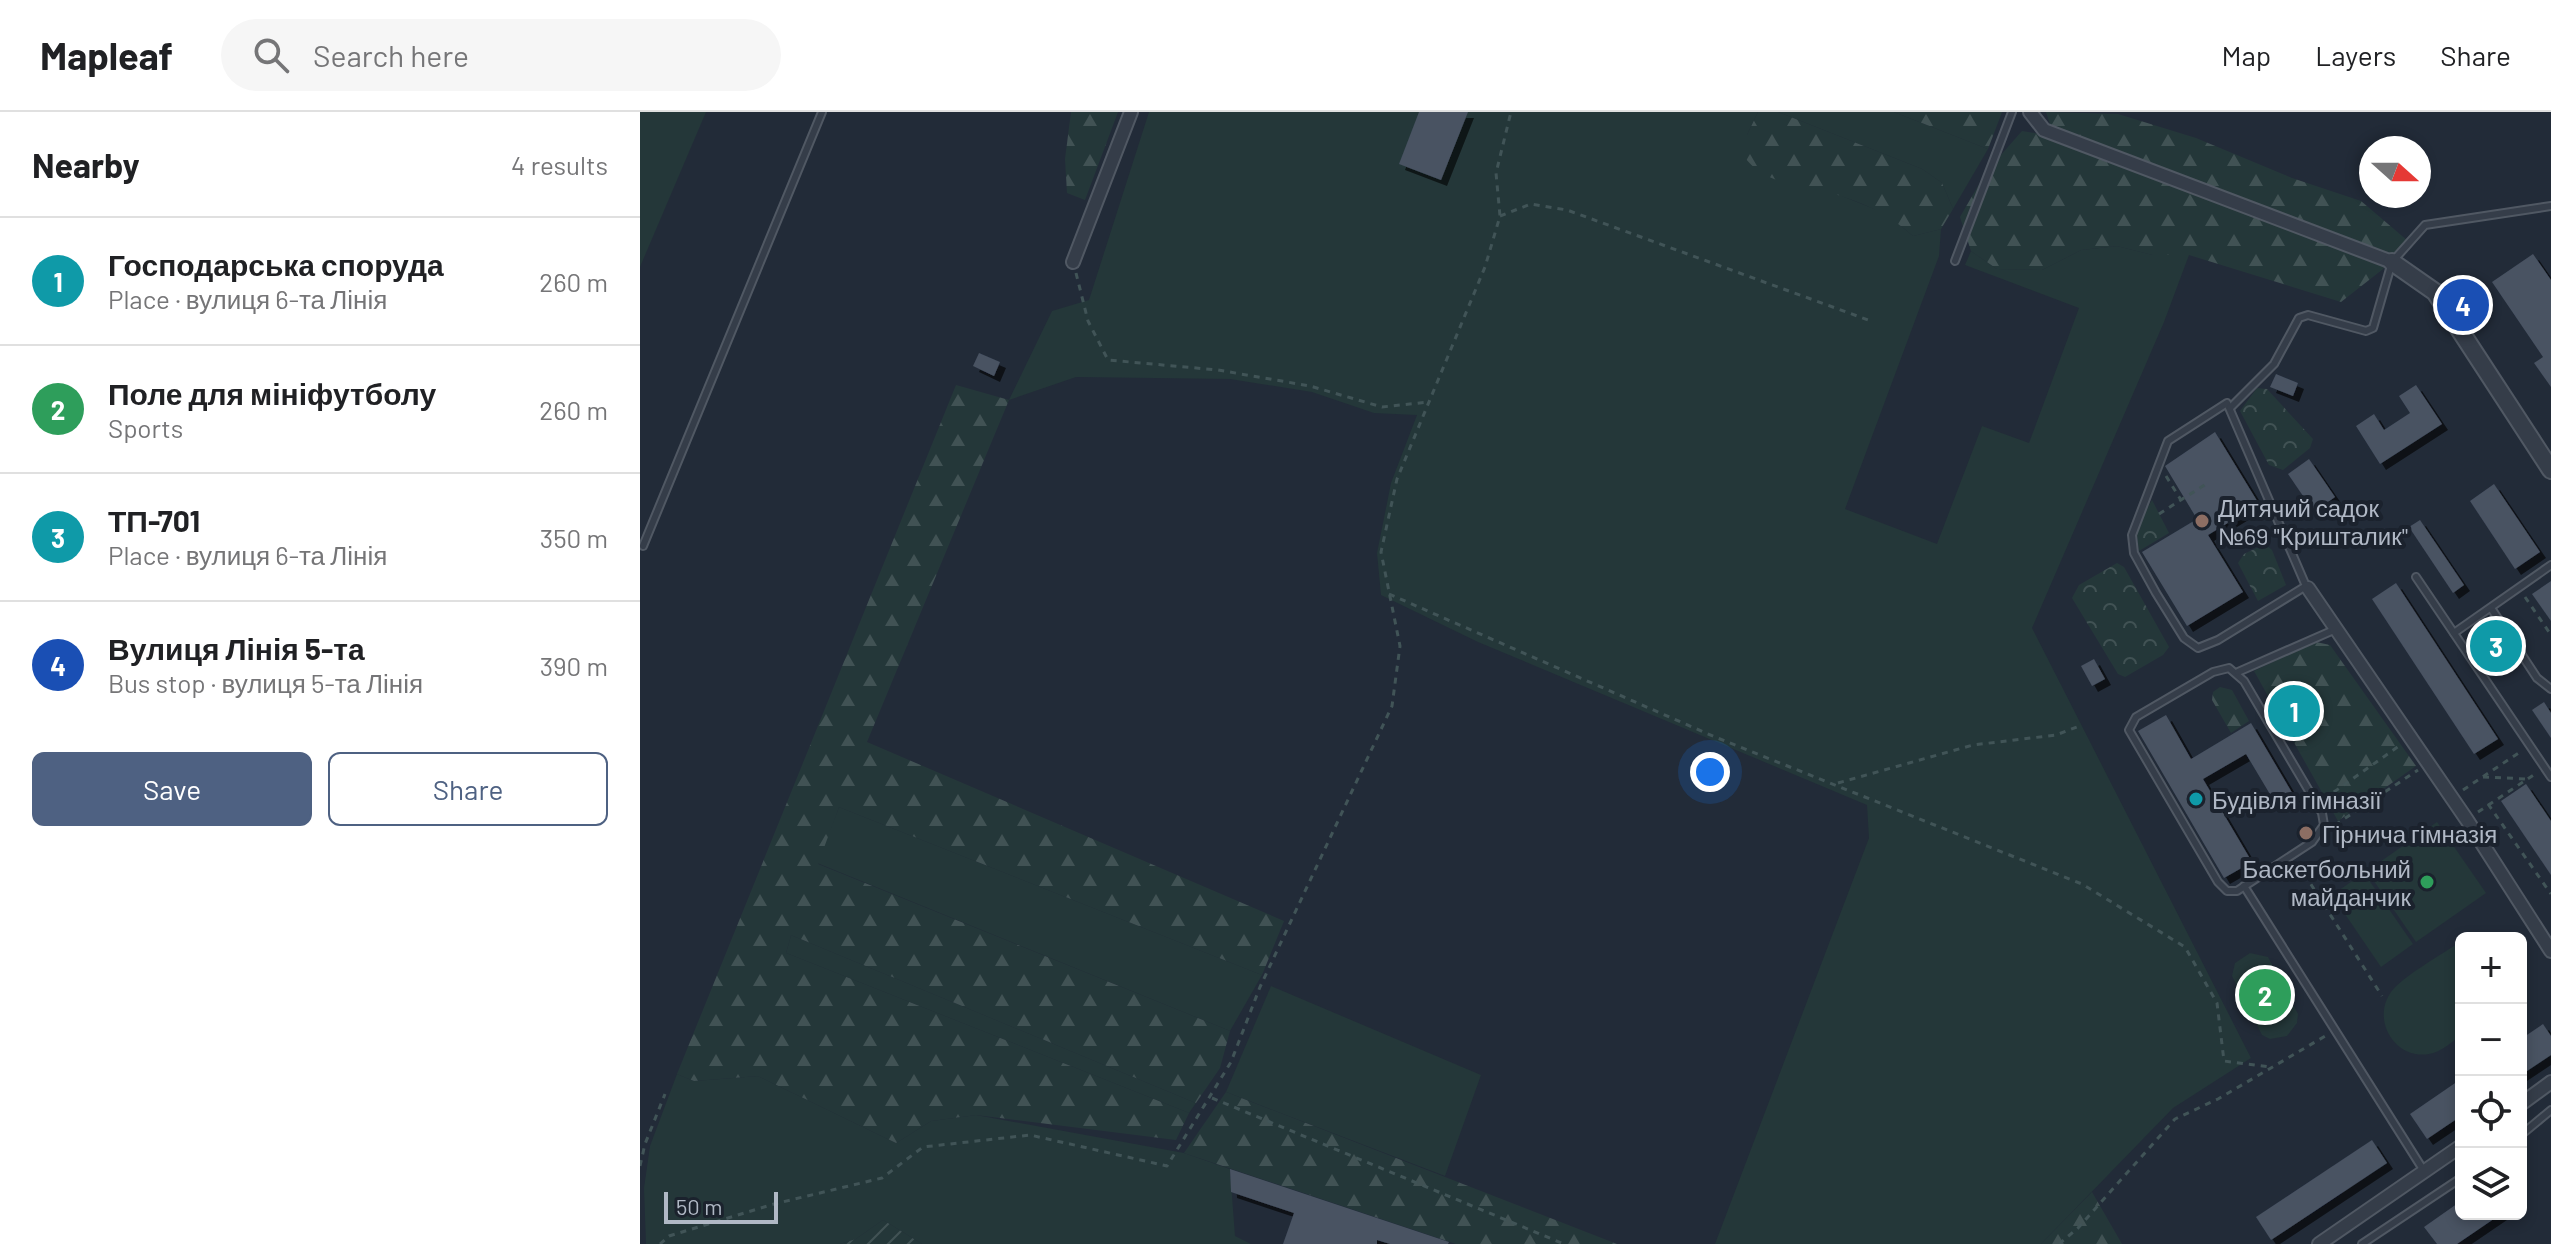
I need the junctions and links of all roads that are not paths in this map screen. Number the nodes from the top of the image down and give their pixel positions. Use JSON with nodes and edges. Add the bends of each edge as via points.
{"nodes":[{"id":1,"x":822,"y":112,"type":"edge"},
{"id":2,"x":1131,"y":112,"type":"edge"},
{"id":3,"x":2012,"y":112,"type":"edge"},
{"id":4,"x":2030,"y":112,"type":"edge"},
{"id":5,"x":2551,"y":206,"type":"edge"},
{"id":6,"x":1955,"y":261,"type":"dead end"},
{"id":7,"x":1073,"y":262,"type":"road end"},
{"id":8,"x":2392,"y":262,"type":"junction"},
{"id":9,"x":2230,"y":408,"type":"junction"},
{"id":10,"x":2550,"y":467,"type":"edge"},
{"id":11,"x":643,"y":546,"type":"dead end"},
{"id":12,"x":2551,"y":565,"type":"edge"},
{"id":13,"x":2416,"y":577,"type":"dead end"},
{"id":14,"x":2307,"y":587,"type":"junction"},
{"id":15,"x":2491,"y":608,"type":"junction"},
{"id":16,"x":2336,"y":629,"type":"junction"},
{"id":17,"x":2454,"y":633,"type":"junction"},
{"id":18,"x":2238,"y":672,"type":"junction"},
{"id":19,"x":2551,"y":689,"type":"edge"},
{"id":20,"x":2551,"y":777,"type":"edge"},
{"id":21,"x":2244,"y":886,"type":"junction"},
{"id":22,"x":2551,"y":951,"type":"edge"},
{"id":23,"x":2551,"y":1082,"type":"edge"},
{"id":24,"x":2527,"y":1100,"type":"edge"},
{"id":25,"x":2551,"y":1110,"type":"edge"},
{"id":26,"x":2527,"y":1130,"type":"edge"},
{"id":27,"x":2458,"y":1148,"type":"edge"},
{"id":28,"x":2425,"y":1172,"type":"junction"},
{"id":29,"x":2455,"y":1182,"type":"edge"},
{"id":30,"x":2319,"y":1244,"type":"edge"},
{"id":31,"x":2362,"y":1244,"type":"edge"}],
"edges":[{"from":1,"to":11,"type":"lane"},
{"from":2,"to":7,"type":"street"},
{"from":3,"to":6,"type":"lane"},
{"from":4,"to":8,"type":"street","via":[[2044,130]]},
{"from":5,"to":8,"type":"lane","via":[[2425,225]]},
{"from":8,"to":9,"type":"lane","via":[[2373,328],[2366,331],[2308,315],[2299,318],[2274,364]]},
{"from":8,"to":10,"type":"street","via":[[2435,292]]},
{"from":9,"to":14,"type":"lane"},
{"from":9,"to":14,"type":"lane","via":[[2227,403],[2168,441],[2136,518],[2136,558],[2193,646],[2218,640]]},
{"from":12,"to":15,"type":"lane"},
{"from":13,"to":17,"type":"lane"},
{"from":14,"to":16,"type":"street"},
{"from":15,"to":17,"type":"lane"},
{"from":15,"to":19,"type":"lane","via":[[2537,678]]},
{"from":16,"to":18,"type":"lane"},
{"from":16,"to":22,"type":"street"},
{"from":17,"to":20,"type":"lane"},
{"from":18,"to":21,"type":"lane","via":[[2317,803],[2324,825],[2312,842]]},
{"from":18,"to":21,"type":"lane","via":[[2213,672],[2128,725],[2218,882],[2227,891]]},
{"from":21,"to":28,"type":"lane"},
{"from":23,"to":24,"type":"street"},
{"from":25,"to":26,"type":"lane"},
{"from":27,"to":28,"type":"street"},
{"from":28,"to":30,"type":"street"},
{"from":29,"to":31,"type":"lane"}]}
